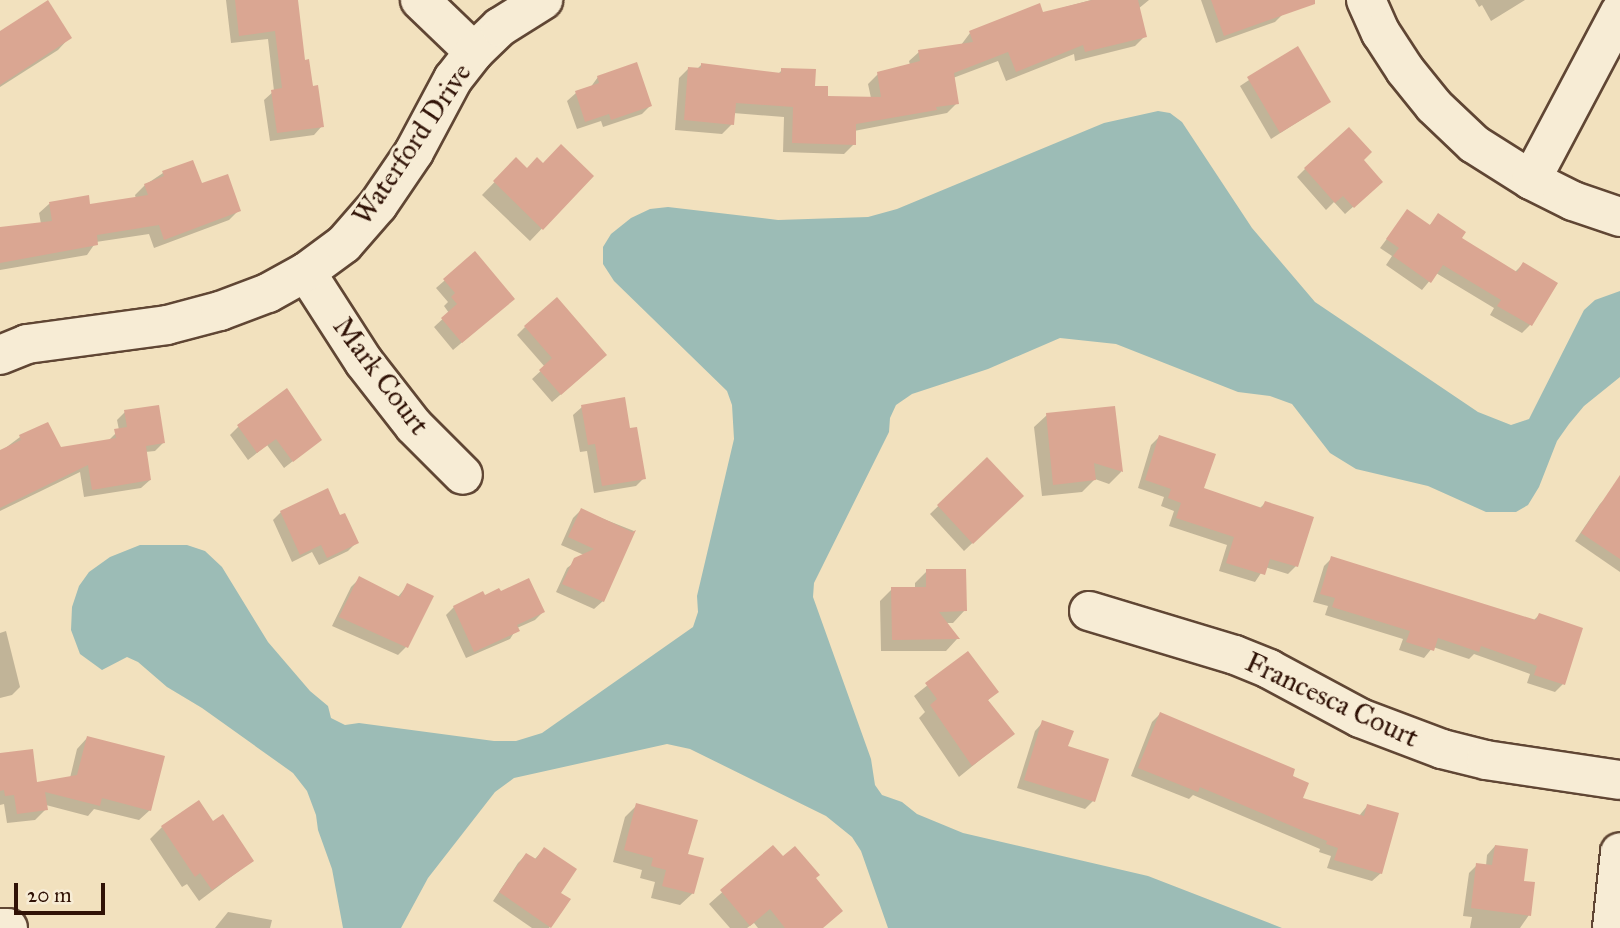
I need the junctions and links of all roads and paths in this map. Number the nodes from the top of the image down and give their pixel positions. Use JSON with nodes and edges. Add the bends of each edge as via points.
{"nodes":[{"id":1,"x":420,"y":0,"type":"edge"},
{"id":2,"x":542,"y":0,"type":"edge"},
{"id":3,"x":1366,"y":0,"type":"edge"},
{"id":4,"x":1620,"y":12,"type":"edge"},
{"id":5,"x":474,"y":52,"type":"junction"},
{"id":6,"x":1531,"y":180,"type":"junction"},
{"id":7,"x":1620,"y":217,"type":"edge"},
{"id":8,"x":306,"y":272,"type":"junction"},
{"id":9,"x":0,"y":355,"type":"edge"},
{"id":10,"x":463,"y":475,"type":"dead end"},
{"id":11,"x":1089,"y":611,"type":"dead end"},
{"id":12,"x":1620,"y":780,"type":"edge"},
{"id":13,"x":1620,"y":852,"type":"edge"},
{"id":14,"x":0,"y":928,"type":"edge"},
{"id":15,"x":8,"y":928,"type":"edge"},
{"id":16,"x":1612,"y":928,"type":"edge"}],
"edges":[{"from":1,"to":5,"type":"street","name":"Waterford Drive"},
{"from":2,"to":5,"type":"street","name":"Waterford Drive","via":[[500,27]]},
{"from":3,"to":6,"type":"street","via":[[1387,42],[1434,106],[1474,144]]},
{"from":4,"to":6,"type":"street"},
{"from":5,"to":8,"type":"street","name":"Waterford Drive","via":[[378,205],[344,244]]},
{"from":6,"to":7,"type":"street"},
{"from":8,"to":9,"type":"street","name":"Waterford Drive","via":[[220,311],[167,325],[27,344]]},
{"from":8,"to":10,"type":"street","name":"Mark Court","via":[[389,394]]},
{"from":11,"to":12,"type":"street","name":"Francesca Court","via":[[1235,655],[1360,718],[1442,749]]},
{"from":13,"to":16,"type":"street"},
{"from":14,"to":15,"type":"street"}]}
